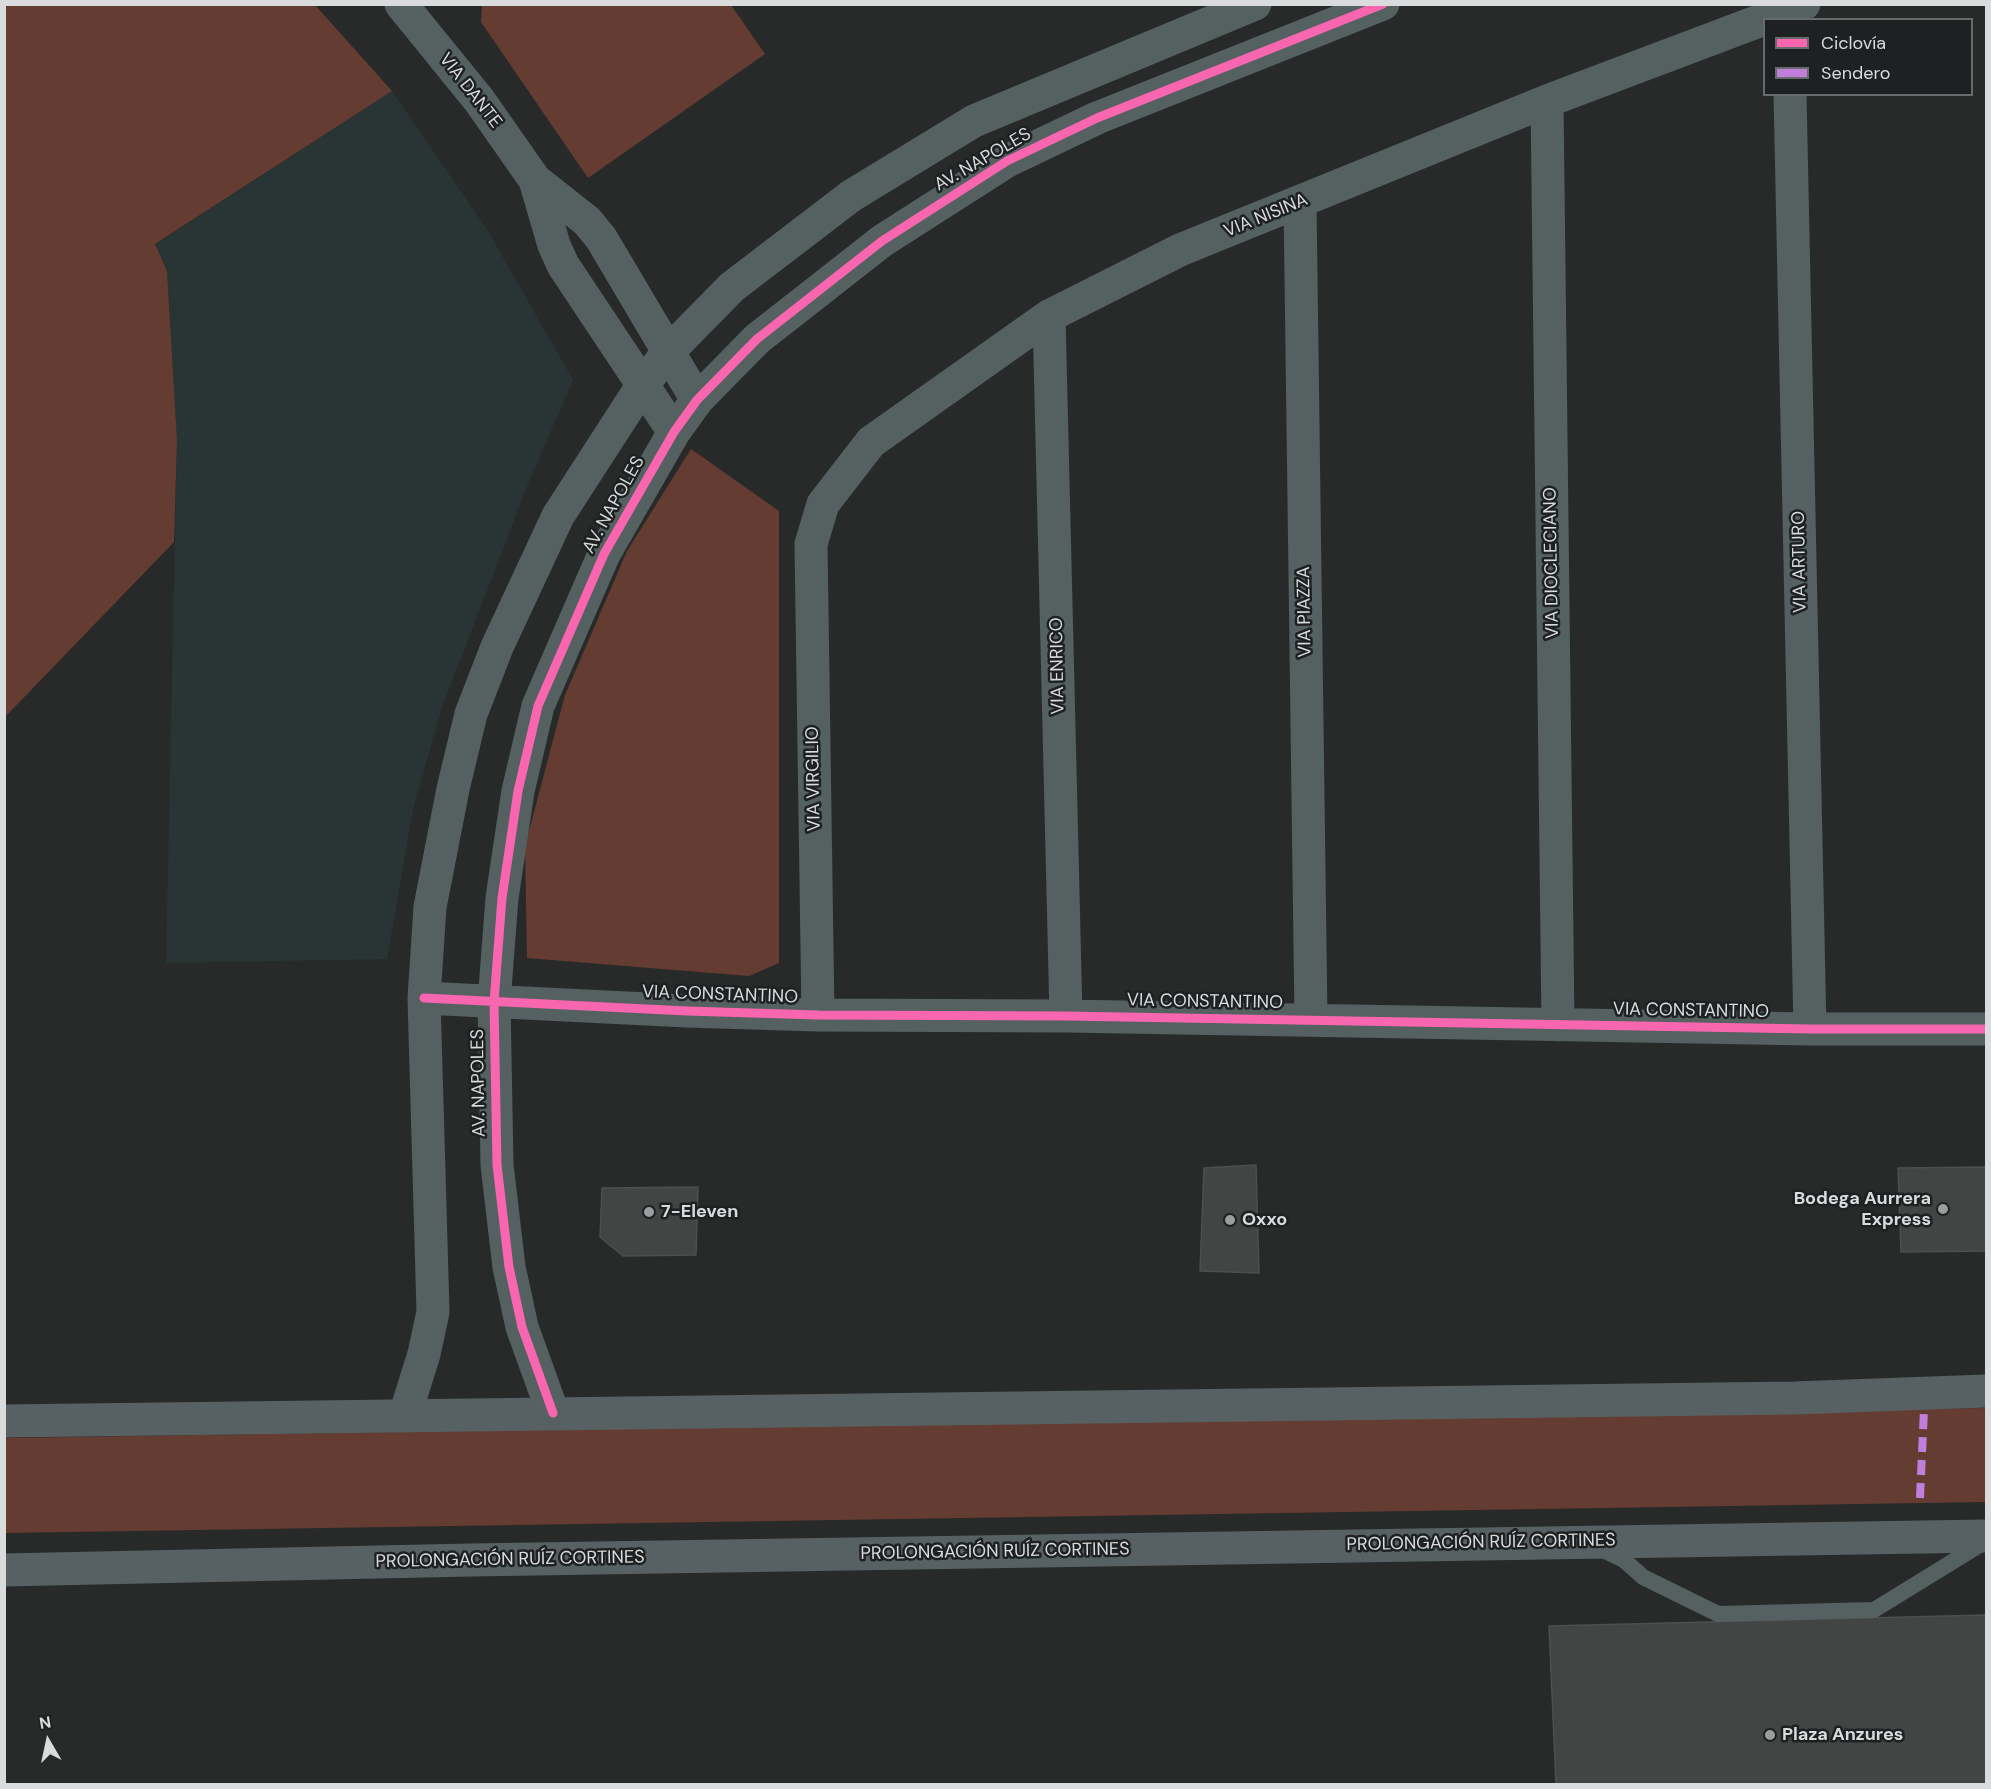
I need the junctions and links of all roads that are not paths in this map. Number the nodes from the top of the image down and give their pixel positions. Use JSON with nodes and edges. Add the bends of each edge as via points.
{"nodes":[{"id":1,"x":1255,"y":4,"type":"edge"},
{"id":2,"x":1383,"y":4,"type":"edge"},
{"id":3,"x":403,"y":5,"type":"edge"},
{"id":4,"x":1793,"y":11,"type":"edge"},
{"id":5,"x":1774,"y":18,"type":"edge"},
{"id":6,"x":1763,"y":22,"type":"edge"},
{"id":7,"x":1790,"y":96,"type":"edge"},
{"id":8,"x":1546,"y":101,"type":"junction"},
{"id":9,"x":535,"y":180,"type":"junction"},
{"id":10,"x":1300,"y":203,"type":"junction"},
{"id":11,"x":1049,"y":316,"type":"junction"},
{"id":12,"x":668,"y":352,"type":"junction"},
{"id":13,"x":642,"y":386,"type":"junction"},
{"id":14,"x":698,"y":400,"type":"junction"},
{"id":15,"x":674,"y":432,"type":"junction"},
{"id":16,"x":811,"y":544,"type":"joint"},
{"id":17,"x":424,"y":998,"type":"junction"},
{"id":18,"x":494,"y":1002,"type":"junction"},
{"id":19,"x":818,"y":1015,"type":"junction"},
{"id":20,"x":1066,"y":1016,"type":"junction"},
{"id":21,"x":1311,"y":1020,"type":"junction"},
{"id":22,"x":1558,"y":1025,"type":"junction"},
{"id":23,"x":1810,"y":1029,"type":"junction"},
{"id":24,"x":1986,"y":1029,"type":"edge"},
{"id":25,"x":1986,"y":1391,"type":"edge"},
{"id":26,"x":553,"y":1413,"type":"junction"},
{"id":27,"x":405,"y":1415,"type":"junction"},
{"id":28,"x":4,"y":1421,"type":"edge"},
{"id":29,"x":1986,"y":1538,"type":"edge"},
{"id":30,"x":1583,"y":1541,"type":"junction"},
{"id":31,"x":4,"y":1570,"type":"edge"}],
"edges":[{"from":1,"to":12,"type":"street","name":"AV. NAPOLES","via":[[974,122],[851,196],[732,287]]},
{"from":2,"to":14,"type":"street","name":"AV. NAPOLES","via":[[1096,118],[1007,161],[873,248],[757,339]]},
{"from":3,"to":9,"type":"street","name":"VIA DANTE","via":[[479,100]]},
{"from":4,"to":5,"type":"street","name":"VIA NISINA"},
{"from":6,"to":8,"type":"street","name":"VIA NISINA"},
{"from":7,"to":23,"type":"street","name":"VIA ARTURO"},
{"from":8,"to":10,"type":"street","name":"VIA NISINA"},
{"from":8,"to":22,"type":"street","name":"VIA DIOCLECIANO"},
{"from":9,"to":12,"type":"street","via":[[601,238]]},
{"from":9,"to":13,"type":"street","via":[[563,265]]},
{"from":10,"to":11,"type":"street","name":"VIA NISINA","via":[[1180,250]]},
{"from":10,"to":21,"type":"street","name":"VIA PIAZZA"},
{"from":11,"to":16,"type":"street","name":"VIA NISINA","via":[[871,442],[822,504]]},
{"from":11,"to":20,"type":"street","name":"VIA ENRICO"},
{"from":12,"to":13,"type":"street","name":"AV. NAPOLES"},
{"from":12,"to":14,"type":"street"},
{"from":13,"to":15,"type":"street"},
{"from":13,"to":17,"type":"street","name":"AV. NAPOLES","via":[[558,516],[497,647],[471,714],[430,907]]},
{"from":14,"to":15,"type":"street","name":"AV. NAPOLES"},
{"from":15,"to":18,"type":"street","name":"AV. NAPOLES","via":[[604,554],[538,706],[518,791],[504,887]]},
{"from":16,"to":19,"type":"street","name":"VIA VIRGILIO"},
{"from":17,"to":18,"type":"street","name":"VIA CONSTANTINO"},
{"from":17,"to":27,"type":"street","name":"AV. NAPOLES","via":[[433,1312]]},
{"from":18,"to":19,"type":"street","name":"VIA CONSTANTINO"},
{"from":18,"to":26,"type":"street","name":"AV. NAPOLES","via":[[497,1164],[509,1267],[522,1327]]},
{"from":19,"to":20,"type":"street","name":"VIA CONSTANTINO"},
{"from":20,"to":21,"type":"street","name":"VIA CONSTANTINO"},
{"from":21,"to":22,"type":"street","name":"VIA CONSTANTINO"},
{"from":22,"to":23,"type":"street","name":"VIA CONSTANTINO"},
{"from":23,"to":24,"type":"street","name":"VIA CONSTANTINO"},
{"from":25,"to":26,"type":"main road","via":[[1794,1398]]},
{"from":26,"to":27,"type":"main road"},
{"from":27,"to":28,"type":"main road"},
{"from":29,"to":30,"type":"main road","name":"PROLONGACIÓN RUÍZ CORTINES"},
{"from":29,"to":30,"type":"lane","via":[[1874,1610],[1718,1614],[1643,1577],[1624,1560]]},
{"from":30,"to":31,"type":"main road","name":"PROLONGACIÓN RUÍZ CORTINES"}]}
